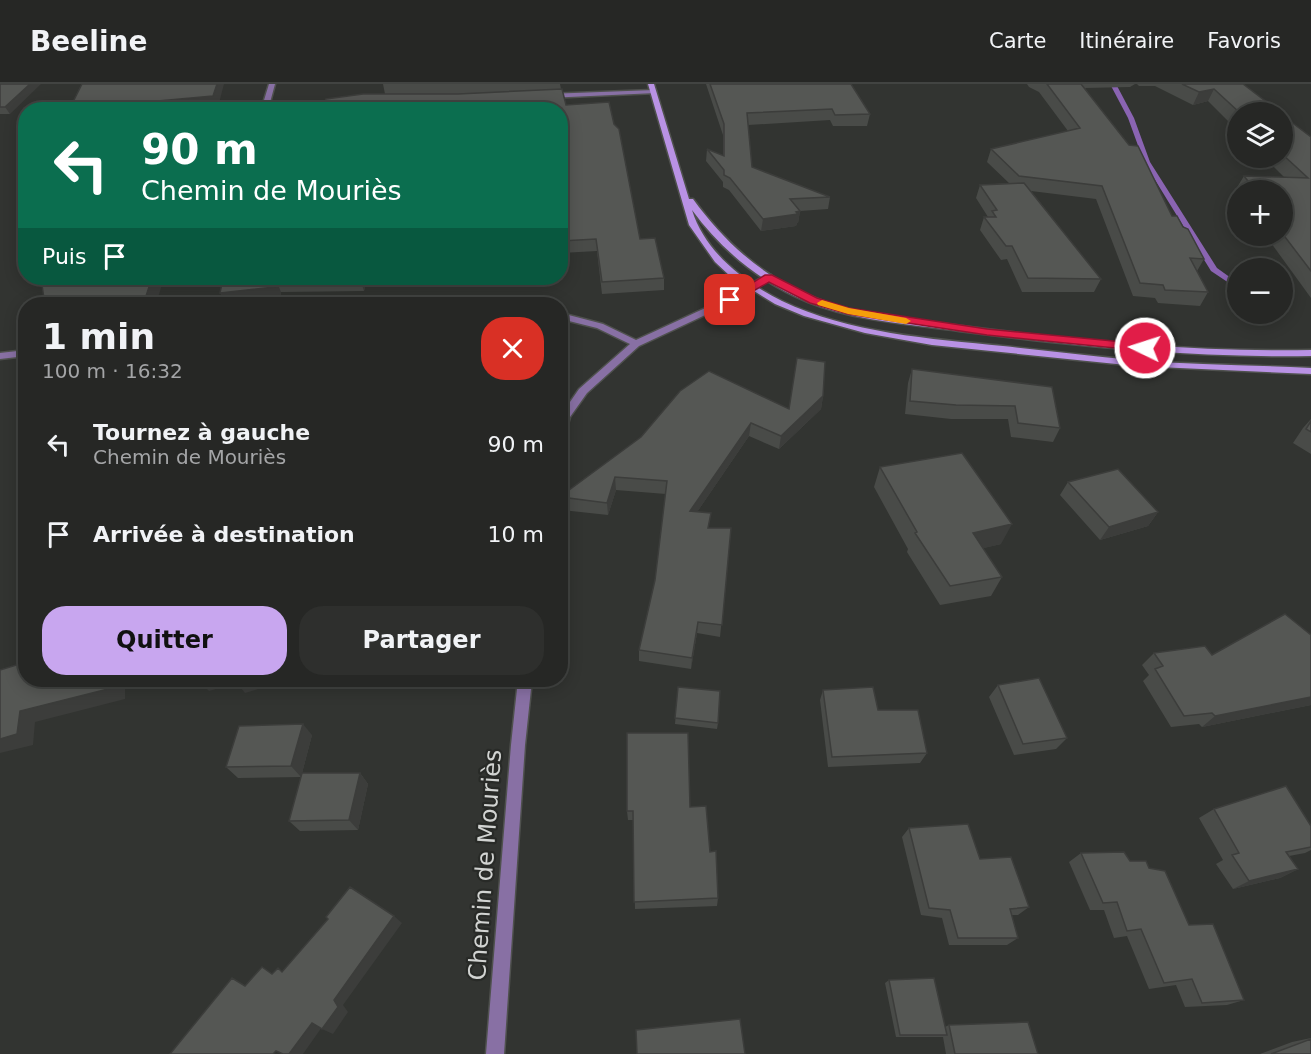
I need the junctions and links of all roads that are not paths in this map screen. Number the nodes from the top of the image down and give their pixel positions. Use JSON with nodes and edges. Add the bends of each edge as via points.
{"nodes":[{"id":1,"x":272,"y":84,"type":"edge"},
{"id":2,"x":651,"y":84,"type":"edge"},
{"id":3,"x":654,"y":92,"type":"junction"},
{"id":4,"x":536,"y":96,"type":"edge"},
{"id":5,"x":266,"y":102,"type":"edge"},
{"id":6,"x":685,"y":193,"type":"junction"},
{"id":7,"x":768,"y":278,"type":"junction"},
{"id":8,"x":753,"y":287,"type":"junction"},
{"id":9,"x":568,"y":317,"type":"edge"},
{"id":10,"x":636,"y":344,"type":"junction"},
{"id":11,"x":1311,"y":353,"type":"edge"},
{"id":12,"x":18,"y":354,"type":"edge"},
{"id":13,"x":0,"y":356,"type":"edge"},
{"id":14,"x":1311,"y":371,"type":"edge"},
{"id":15,"x":568,"y":413,"type":"edge"},
{"id":16,"x":524,"y":687,"type":"edge"},
{"id":17,"x":495,"y":1054,"type":"edge"}],
"edges":[{"from":1,"to":5,"type":"street"},
{"from":2,"to":3,"type":"main road"},
{"from":3,"to":4,"type":"street"},
{"from":3,"to":6,"type":"main road"},
{"from":6,"to":7,"type":"main road","via":[[719,239]]},
{"from":6,"to":8,"type":"main road","via":[[693,225],[707,246],[733,274]]},
{"from":7,"to":8,"type":"street"},
{"from":7,"to":11,"type":"main road","via":[[813,301],[912,322],[1127,347]]},
{"from":8,"to":10,"type":"street"},
{"from":8,"to":14,"type":"main road","via":[[807,314],[867,331],[932,342],[1136,363]]},
{"from":9,"to":10,"type":"street"},
{"from":10,"to":15,"type":"street","via":[[583,391]]},
{"from":12,"to":13,"type":"street"},
{"from":16,"to":17,"type":"street","name":"Chemin de Mouriès"}]}
